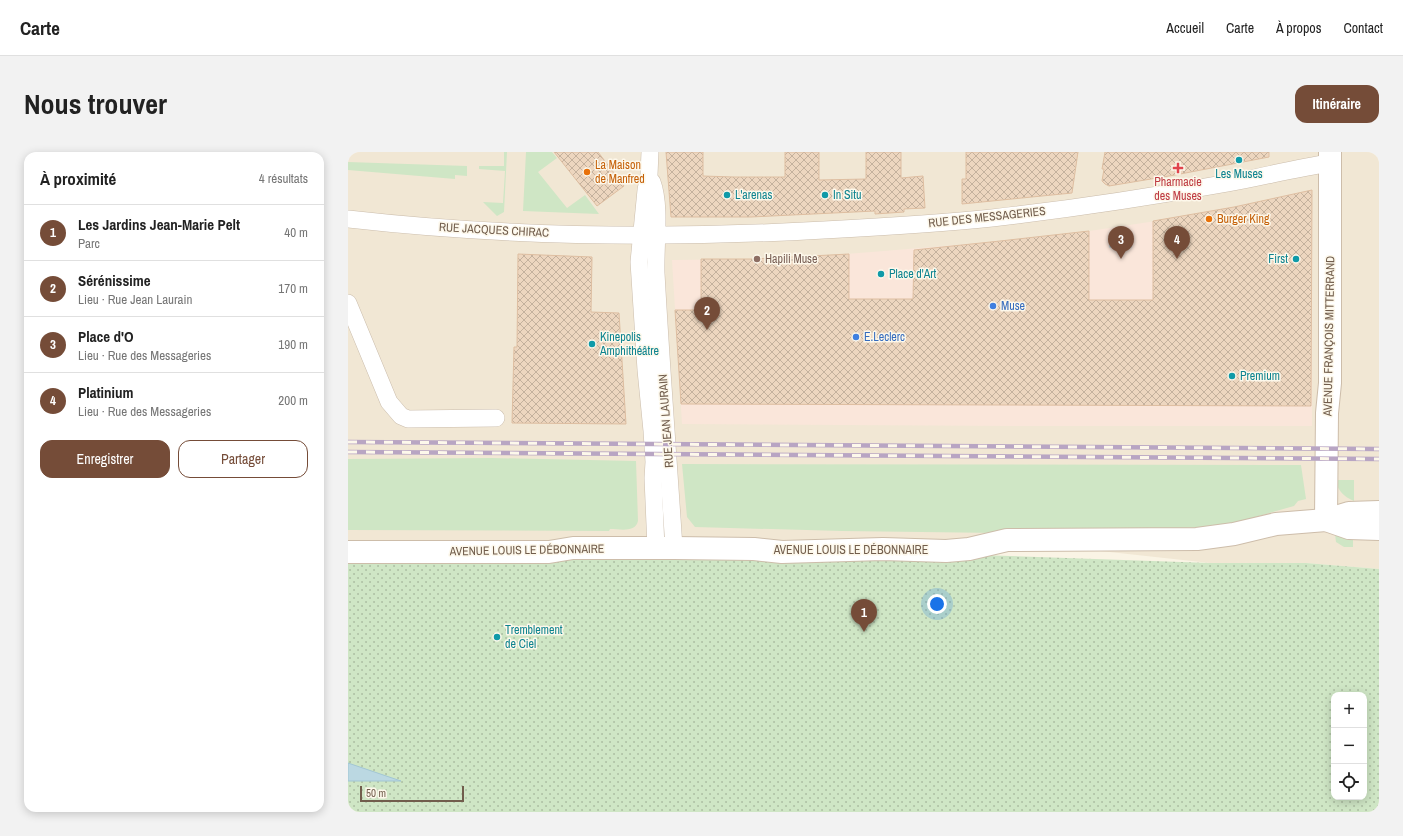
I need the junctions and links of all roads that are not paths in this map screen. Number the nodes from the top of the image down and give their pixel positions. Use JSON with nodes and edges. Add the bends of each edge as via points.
{"nodes":[{"id":1,"x":650,"y":152,"type":"edge"},
{"id":2,"x":1330,"y":157,"type":"edge"},
{"id":3,"x":348,"y":219,"type":"edge"},
{"id":4,"x":648,"y":236,"type":"junction"},
{"id":5,"x":348,"y":303,"type":"edge"},
{"id":6,"x":496,"y":418,"type":"dead end"},
{"id":7,"x":1379,"y":512,"type":"edge"},
{"id":8,"x":1326,"y":520,"type":"junction"},
{"id":9,"x":1379,"y":529,"type":"edge"},
{"id":10,"x":665,"y":548,"type":"junction"},
{"id":11,"x":348,"y":552,"type":"edge"}],
"edges":[{"from":1,"to":4,"type":"street","name":"RUE JEAN LAURAIN","via":[[649,175],[655,190],[656,203]]},
{"from":2,"to":4,"type":"street","name":"RUE DES MESSAGERIES","via":[[1229,183],[991,218],[779,233]]},
{"from":2,"to":8,"type":"street","name":"AVENUE FRANÇOIS MITTERRAND","via":[[1330,383],[1327,413]]},
{"from":3,"to":4,"type":"street","name":"RUE JACQUES CHIRAC","via":[[498,231]]},
{"from":4,"to":10,"type":"street","name":"RUE JEAN LAURAIN","via":[[656,273]]},
{"from":5,"to":6,"type":"street","via":[[389,402],[401,416],[408,419]]},
{"from":7,"to":8,"type":"street","name":"AVENUE LOUIS LE DÉBONNAIRE","via":[[1349,513]]},
{"from":8,"to":9,"type":"street","name":"AVENUE LOUIS LE DÉBONNAIRE","via":[[1349,528]]},
{"from":8,"to":10,"type":"street","name":"AVENUE LOUIS LE DÉBONNAIRE","via":[[1276,524],[1210,538],[1007,540],[958,550],[782,552],[754,548]]},
{"from":10,"to":11,"type":"street","name":"AVENUE LOUIS LE DÉBONNAIRE","via":[[573,548],[548,552]]}]}
